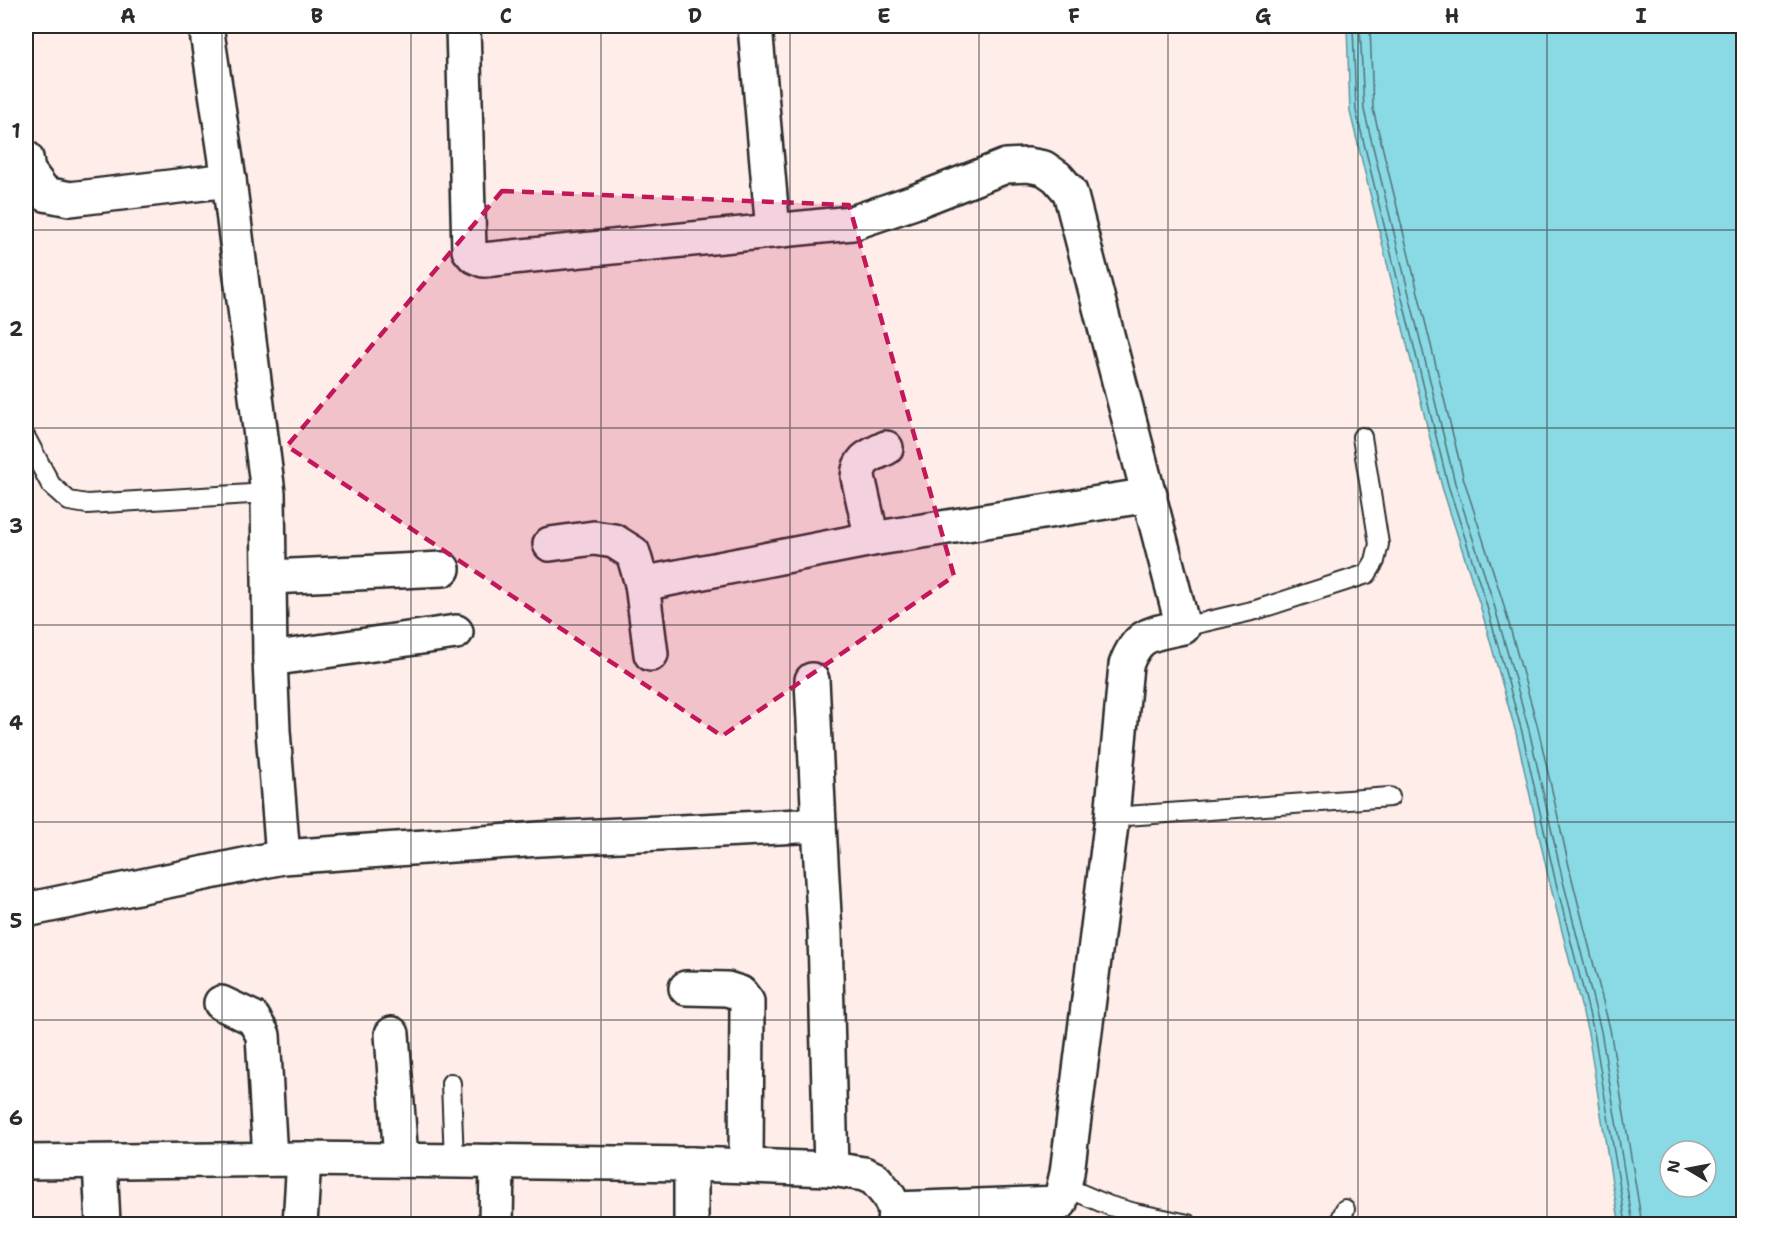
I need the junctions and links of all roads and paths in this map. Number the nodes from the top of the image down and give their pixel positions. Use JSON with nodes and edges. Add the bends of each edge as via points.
{"nodes":[{"id":1,"x":206,"y":26,"type":"edge"},
{"id":2,"x":463,"y":26,"type":"edge"},
{"id":3,"x":755,"y":26,"type":"edge"},
{"id":4,"x":26,"y":158,"type":"edge"},
{"id":5,"x":230,"y":180,"type":"junction"},
{"id":6,"x":773,"y":231,"type":"junction"},
{"id":7,"x":1362,"y":437,"type":"dead end"},
{"id":8,"x":26,"y":438,"type":"edge"},
{"id":9,"x":886,"y":448,"type":"dead end"},
{"id":10,"x":268,"y":493,"type":"junction"},
{"id":11,"x":1150,"y":495,"type":"junction"},
{"id":12,"x":872,"y":538,"type":"junction"},
{"id":13,"x":550,"y":544,"type":"dead end"},
{"id":14,"x":443,"y":569,"type":"dead end"},
{"id":15,"x":270,"y":577,"type":"junction"},
{"id":16,"x":642,"y":584,"type":"junction"},
{"id":17,"x":1183,"y":627,"type":"junction"},
{"id":18,"x":456,"y":633,"type":"dead end"},
{"id":19,"x":651,"y":654,"type":"dead end"},
{"id":20,"x":270,"y":659,"type":"junction"},
{"id":21,"x":812,"y":680,"type":"dead end"},
{"id":22,"x":1390,"y":797,"type":"dead end"},
{"id":23,"x":1112,"y":817,"type":"junction"},
{"id":24,"x":819,"y":825,"type":"junction"},
{"id":25,"x":283,"y":857,"type":"junction"},
{"id":26,"x":26,"y":910,"type":"edge"},
{"id":27,"x":686,"y":988,"type":"dead end"},
{"id":28,"x":221,"y":1003,"type":"dead end"},
{"id":29,"x":392,"y":1034,"type":"dead end"},
{"id":30,"x":451,"y":1083,"type":"dead end"},
{"id":31,"x":270,"y":1160,"type":"junction"},
{"id":32,"x":304,"y":1160,"type":"junction"},
{"id":33,"x":401,"y":1160,"type":"junction"},
{"id":34,"x":453,"y":1161,"type":"junction"},
{"id":35,"x":497,"y":1161,"type":"junction"},
{"id":36,"x":26,"y":1162,"type":"edge"},
{"id":37,"x":100,"y":1162,"type":"junction"},
{"id":38,"x":691,"y":1164,"type":"junction"},
{"id":39,"x":746,"y":1166,"type":"junction"},
{"id":40,"x":831,"y":1169,"type":"junction"},
{"id":41,"x":1062,"y":1205,"type":"edge"},
{"id":42,"x":894,"y":1217,"type":"edge"},
{"id":43,"x":103,"y":1224,"type":"edge"},
{"id":44,"x":300,"y":1224,"type":"edge"},
{"id":45,"x":496,"y":1224,"type":"edge"},
{"id":46,"x":691,"y":1224,"type":"edge"},
{"id":47,"x":1188,"y":1224,"type":"edge"}],
"edges":[{"from":1,"to":5,"type":"street"},
{"from":2,"to":6,"type":"street","via":[[469,250],[474,256],[483,260]]},
{"from":3,"to":6,"type":"street"},
{"from":4,"to":5,"type":"street","via":[[28,171],[45,194],[70,200]]},
{"from":5,"to":10,"type":"street"},
{"from":6,"to":11,"type":"street","via":[[852,223],[1006,166],[1044,168],[1058,177],[1070,192]]},
{"from":7,"to":17,"type":"lane","via":[[1379,544],[1367,574],[1256,610]]},
{"from":8,"to":10,"type":"lane","via":[[51,485],[69,501],[87,504]]},
{"from":9,"to":12,"type":"street","via":[[866,458],[859,467]]},
{"from":10,"to":15,"type":"street"},
{"from":11,"to":12,"type":"street"},
{"from":11,"to":17,"type":"street"},
{"from":12,"to":16,"type":"street"},
{"from":13,"to":16,"type":"street","via":[[594,538],[614,541],[633,553]]},
{"from":14,"to":15,"type":"street"},
{"from":15,"to":20,"type":"street"},
{"from":16,"to":19,"type":"street"},
{"from":17,"to":23,"type":"street","via":[[1141,639],[1131,651],[1126,665]]},
{"from":18,"to":20,"type":"street"},
{"from":20,"to":25,"type":"street"},
{"from":21,"to":24,"type":"street"},
{"from":22,"to":23,"type":"lane"},
{"from":23,"to":41,"type":"street"},
{"from":24,"to":25,"type":"street"},
{"from":24,"to":40,"type":"street"},
{"from":25,"to":26,"type":"street"},
{"from":27,"to":39,"type":"street","via":[[727,988],[740,993],[747,1002]]},
{"from":28,"to":31,"type":"street","via":[[253,1018],[263,1035]]},
{"from":29,"to":33,"type":"street"},
{"from":30,"to":34,"type":"lane"},
{"from":31,"to":32,"type":"street"},
{"from":31,"to":37,"type":"street"},
{"from":32,"to":33,"type":"street"},
{"from":32,"to":44,"type":"street"},
{"from":33,"to":34,"type":"street"},
{"from":34,"to":35,"type":"street"},
{"from":35,"to":38,"type":"street"},
{"from":35,"to":45,"type":"street"},
{"from":36,"to":37,"type":"street"},
{"from":37,"to":43,"type":"street"},
{"from":38,"to":39,"type":"street"},
{"from":38,"to":46,"type":"street"},
{"from":39,"to":40,"type":"street"},
{"from":40,"to":42,"type":"street","via":[[875,1179],[888,1195]]},
{"from":41,"to":42,"type":"street"},
{"from":41,"to":47,"type":"lane","via":[[1110,1206]]}]}
